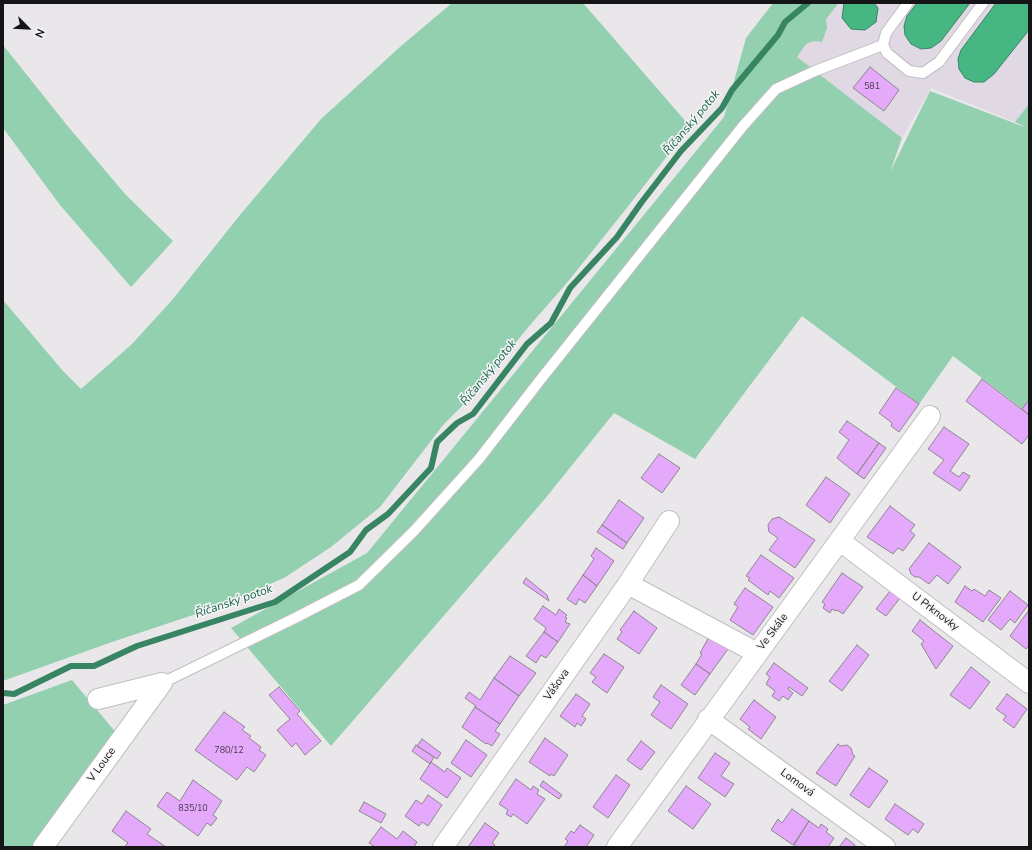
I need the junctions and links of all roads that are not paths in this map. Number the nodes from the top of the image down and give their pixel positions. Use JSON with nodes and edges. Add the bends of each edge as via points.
{"nodes":[{"id":1,"x":908,"y":3,"type":"edge"},
{"id":2,"x":983,"y":3,"type":"edge"},
{"id":3,"x":883,"y":45,"type":"junction"},
{"id":4,"x":930,"y":416,"type":"dead end"},
{"id":5,"x":670,"y":521,"type":"dead end"},
{"id":6,"x":840,"y":541,"type":"junction"},
{"id":7,"x":628,"y":584,"type":"junction"},
{"id":8,"x":757,"y":653,"type":"junction"},
{"id":9,"x":162,"y":682,"type":"junction"},
{"id":10,"x":1029,"y":682,"type":"edge"},
{"id":11,"x":98,"y":699,"type":"dead end"},
{"id":12,"x":708,"y":720,"type":"junction"},
{"id":13,"x":43,"y":847,"type":"edge"},
{"id":14,"x":443,"y":847,"type":"edge"},
{"id":15,"x":616,"y":847,"type":"edge"},
{"id":16,"x":886,"y":847,"type":"edge"}],
"edges":[{"from":1,"to":3,"type":"lane","via":[[886,33]]},
{"from":2,"to":3,"type":"lane","via":[[939,62],[923,73],[909,71],[887,53]]},
{"from":3,"to":9,"type":"lane","via":[[776,89],[743,126],[478,459],[414,531],[359,585]]},
{"from":4,"to":6,"type":"street","name":"Ve Skále"},
{"from":5,"to":7,"type":"street","name":"Vášova"},
{"from":6,"to":8,"type":"street","name":"Ve Skále"},
{"from":6,"to":10,"type":"street","name":"U Prknovky"},
{"from":7,"to":8,"type":"street"},
{"from":7,"to":14,"type":"street","name":"Vášova"},
{"from":8,"to":12,"type":"street","name":"Ve Skále"},
{"from":9,"to":11,"type":"street"},
{"from":9,"to":13,"type":"street","name":"V Louce"},
{"from":12,"to":15,"type":"street","name":"Ve Skále"},
{"from":12,"to":16,"type":"street","name":"Lomová"}]}
